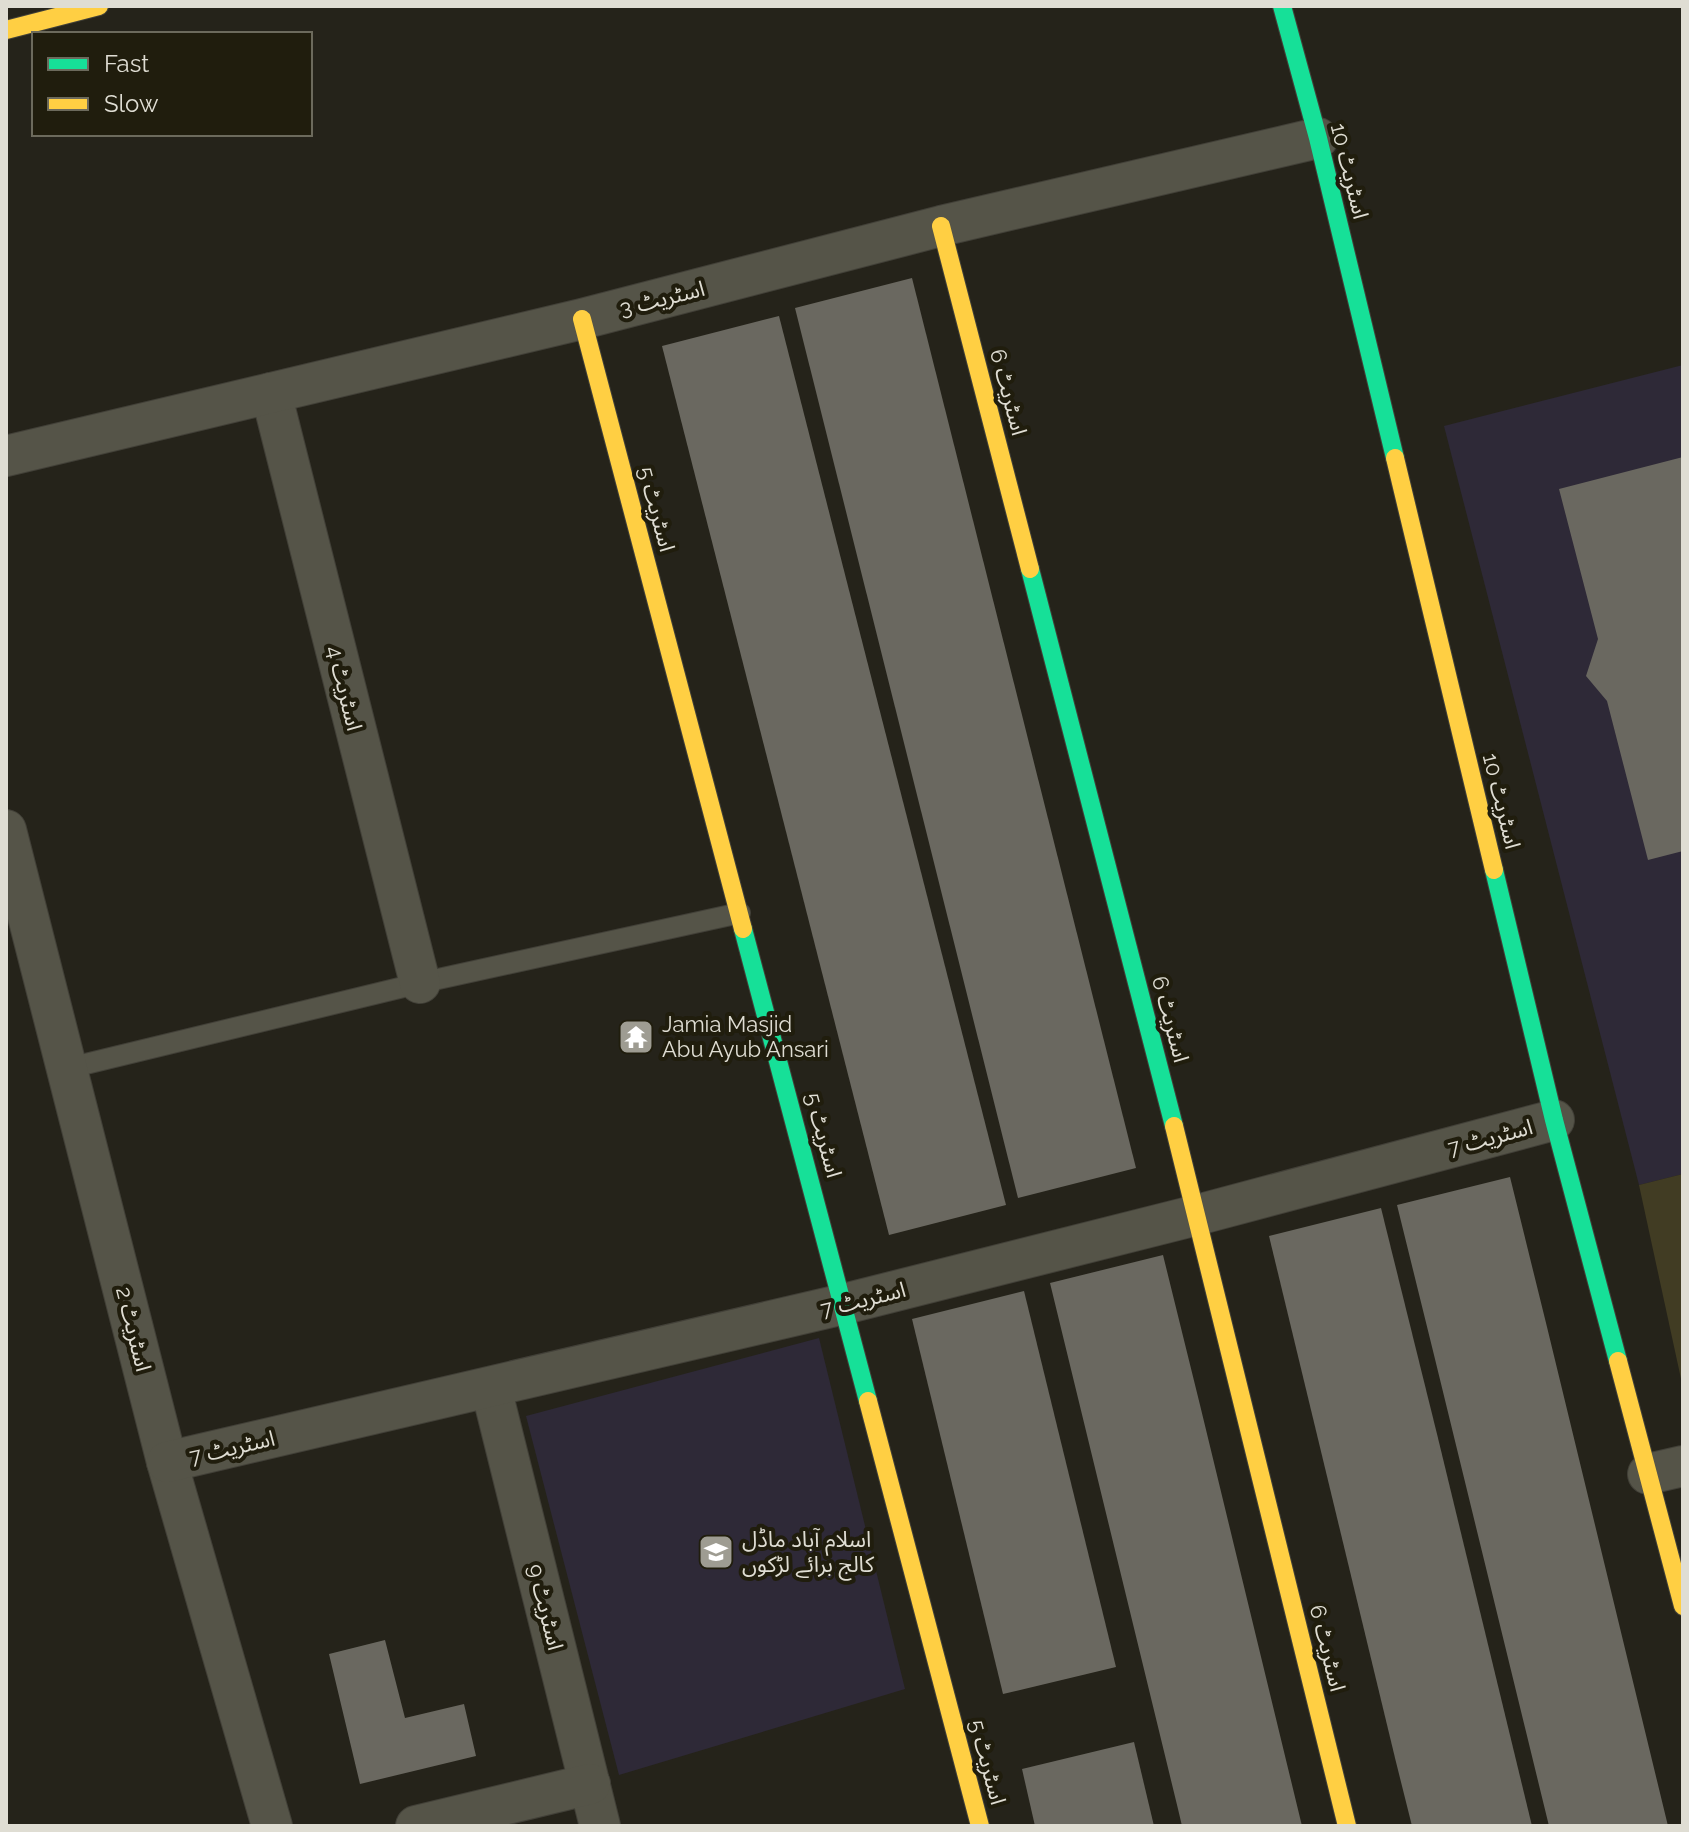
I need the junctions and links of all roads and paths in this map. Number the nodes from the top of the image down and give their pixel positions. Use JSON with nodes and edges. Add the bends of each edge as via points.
{"nodes":[{"id":1,"x":99,"y":6,"type":"edge"},
{"id":2,"x":1282,"y":6,"type":"edge"},
{"id":3,"x":6,"y":30,"type":"edge"},
{"id":4,"x":1318,"y":138,"type":"junction"},
{"id":5,"x":941,"y":226,"type":"junction"},
{"id":6,"x":582,"y":319,"type":"junction"},
{"id":7,"x":271,"y":393,"type":"junction"},
{"id":8,"x":6,"y":456,"type":"edge"},
{"id":9,"x":6,"y":830,"type":"edge"},
{"id":10,"x":740,"y":913,"type":"junction"},
{"id":11,"x":420,"y":983,"type":"junction"},
{"id":12,"x":69,"y":1068,"type":"junction"},
{"id":13,"x":1554,"y":1120,"type":"junction"},
{"id":14,"x":1197,"y":1215,"type":"junction"},
{"id":15,"x":844,"y":1304,"type":"junction"},
{"id":16,"x":491,"y":1388,"type":"junction"},
{"id":17,"x":167,"y":1462,"type":"junction"},
{"id":18,"x":1666,"y":1470,"type":"edge"},
{"id":19,"x":1683,"y":1606,"type":"edge"},
{"id":20,"x":590,"y":1784,"type":"junction"},
{"id":21,"x":272,"y":1826,"type":"edge"},
{"id":22,"x":416,"y":1826,"type":"edge"},
{"id":23,"x":600,"y":1826,"type":"edge"},
{"id":24,"x":980,"y":1826,"type":"edge"},
{"id":25,"x":1347,"y":1826,"type":"edge"}],
"edges":[{"from":1,"to":3,"type":"street"},
{"from":2,"to":4,"type":"street","name":"اسٹریٹ 10"},
{"from":4,"to":5,"type":"street","name":"اسٹریٹ 3"},
{"from":4,"to":13,"type":"street","name":"اسٹریٹ 10"},
{"from":5,"to":6,"type":"street","name":"اسٹریٹ 3"},
{"from":5,"to":14,"type":"street","name":"اسٹریٹ 6"},
{"from":6,"to":7,"type":"street","name":"اسٹریٹ 3"},
{"from":6,"to":10,"type":"street","name":"اسٹریٹ 5"},
{"from":7,"to":8,"type":"street","name":"اسٹریٹ 3"},
{"from":7,"to":11,"type":"street","name":"اسٹریٹ 4"},
{"from":9,"to":12,"type":"street","name":"اسٹریٹ 2"},
{"from":10,"to":11,"type":"lane"},
{"from":10,"to":15,"type":"street","name":"اسٹریٹ 5"},
{"from":11,"to":12,"type":"lane"},
{"from":12,"to":17,"type":"street","name":"اسٹریٹ 2"},
{"from":13,"to":14,"type":"street","name":"اسٹریٹ 7"},
{"from":13,"to":18,"type":"street","name":"اسٹریٹ 10"},
{"from":14,"to":15,"type":"street","name":"اسٹریٹ 7"},
{"from":14,"to":25,"type":"street","name":"اسٹریٹ 6"},
{"from":15,"to":16,"type":"street","name":"اسٹریٹ 7"},
{"from":15,"to":24,"type":"street","name":"اسٹریٹ 5"},
{"from":16,"to":17,"type":"street","name":"اسٹریٹ 7"},
{"from":16,"to":20,"type":"street","name":"اسٹریٹ 9"},
{"from":17,"to":21,"type":"street","name":"اسٹریٹ 2"},
{"from":18,"to":19,"type":"street","name":"اسٹریٹ 10"},
{"from":20,"to":22,"type":"street"},
{"from":20,"to":23,"type":"street","name":"اسٹریٹ 9"}]}
